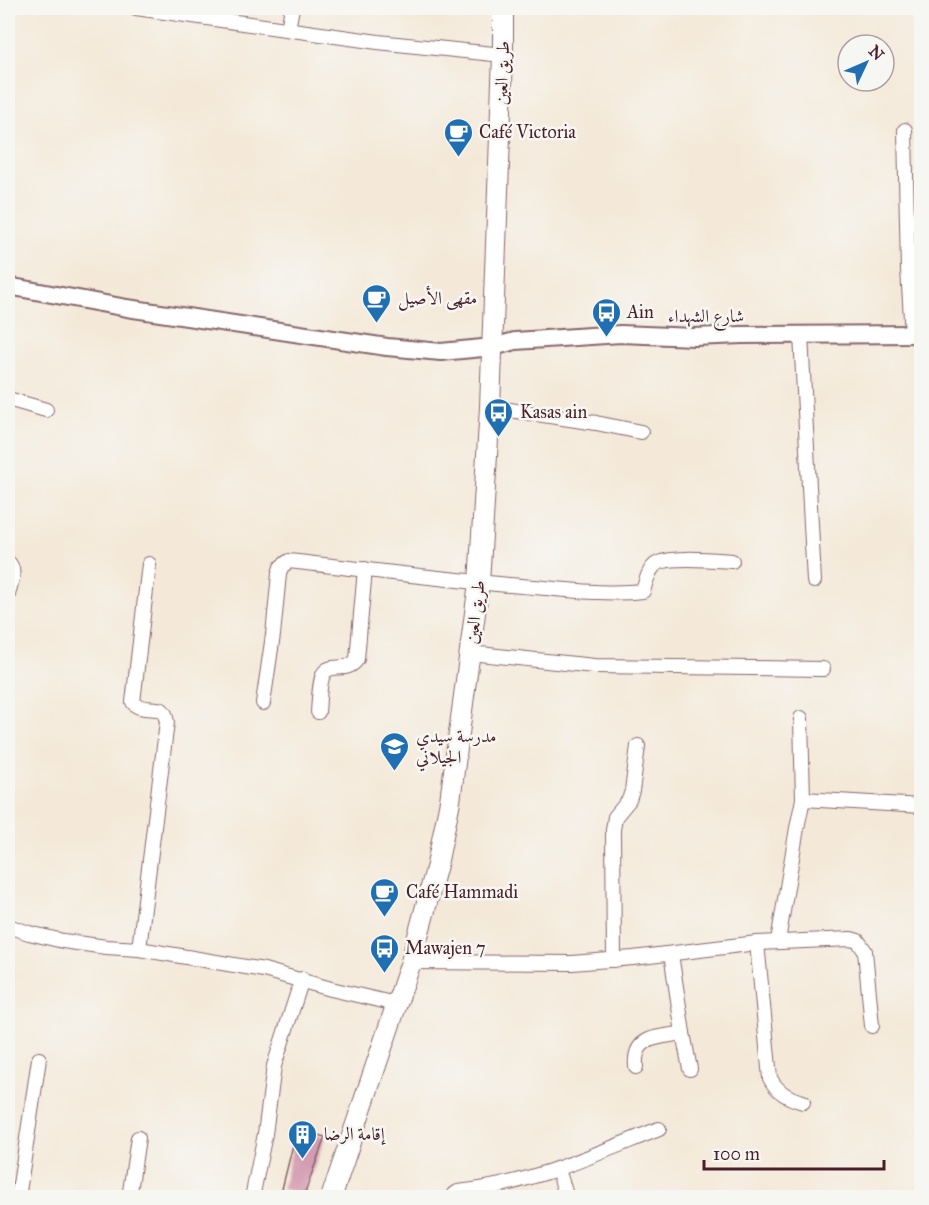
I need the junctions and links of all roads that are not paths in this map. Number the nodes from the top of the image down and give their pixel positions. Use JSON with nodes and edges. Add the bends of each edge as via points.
{"nodes":[{"id":1,"x":136,"y":8,"type":"edge"},
{"id":2,"x":292,"y":8,"type":"edge"},
{"id":3,"x":503,"y":8,"type":"edge"},
{"id":4,"x":288,"y":29,"type":"junction"},
{"id":5,"x":503,"y":55,"type":"junction"},
{"id":6,"x":904,"y":130,"type":"dead end"},
{"id":7,"x":8,"y":286,"type":"edge"},
{"id":8,"x":917,"y":334,"type":"edge"},
{"id":9,"x":801,"y":335,"type":"junction"},
{"id":10,"x":493,"y":347,"type":"junction"},
{"id":11,"x":8,"y":399,"type":"edge"},
{"id":12,"x":490,"y":407,"type":"junction"},
{"id":13,"x":45,"y":410,"type":"dead end"},
{"id":14,"x":641,"y":432,"type":"dead end"},
{"id":15,"x":8,"y":561,"type":"edge"},
{"id":16,"x":732,"y":561,"type":"dead end"},
{"id":17,"x":149,"y":564,"type":"dead end"},
{"id":18,"x":364,"y":569,"type":"junction"},
{"id":19,"x":814,"y":581,"type":"dead end"},
{"id":20,"x":479,"y":583,"type":"junction"},
{"id":21,"x":8,"y":595,"type":"edge"},
{"id":22,"x":470,"y":653,"type":"junction"},
{"id":23,"x":823,"y":669,"type":"dead end"},
{"id":24,"x":263,"y":703,"type":"dead end"},
{"id":25,"x":318,"y":711,"type":"dead end"},
{"id":26,"x":801,"y":718,"type":"dead end"},
{"id":27,"x":638,"y":746,"type":"dead end"},
{"id":28,"x":803,"y":799,"type":"junction"},
{"id":29,"x":921,"y":806,"type":"edge"},
{"id":30,"x":8,"y":926,"type":"edge"},
{"id":31,"x":778,"y":941,"type":"junction"},
{"id":32,"x":757,"y":943,"type":"junction"},
{"id":33,"x":139,"y":949,"type":"junction"},
{"id":34,"x":671,"y":954,"type":"junction"},
{"id":35,"x":614,"y":960,"type":"junction"},
{"id":36,"x":411,"y":962,"type":"junction"},
{"id":37,"x":302,"y":980,"type":"junction"},
{"id":38,"x":396,"y":1004,"type":"junction"},
{"id":39,"x":872,"y":1026,"type":"dead end"},
{"id":40,"x":683,"y":1033,"type":"junction"},
{"id":41,"x":39,"y":1059,"type":"dead end"},
{"id":42,"x":636,"y":1067,"type":"dead end"},
{"id":43,"x":690,"y":1069,"type":"dead end"},
{"id":44,"x":803,"y":1102,"type":"dead end"},
{"id":45,"x":659,"y":1129,"type":"dead end"},
{"id":46,"x":138,"y":1138,"type":"dead end"},
{"id":47,"x":558,"y":1169,"type":"junction"},
{"id":48,"x":18,"y":1197,"type":"edge"},
{"id":49,"x":129,"y":1197,"type":"edge"},
{"id":50,"x":252,"y":1197,"type":"edge"},
{"id":51,"x":331,"y":1197,"type":"edge"},
{"id":52,"x":453,"y":1197,"type":"edge"},
{"id":53,"x":567,"y":1197,"type":"edge"}],
"edges":[{"from":1,"to":4,"type":"street"},
{"from":2,"to":4,"type":"street"},
{"from":3,"to":5,"type":"main road","name":"طريق العين"},
{"from":4,"to":5,"type":"street"},
{"from":5,"to":10,"type":"main road","name":"طريق العين"},
{"from":6,"to":8,"type":"street","via":[[908,257]]},
{"from":7,"to":10,"type":"street","name":"شارع الشهداء","via":[[387,347],[441,352]]},
{"from":8,"to":9,"type":"street","name":"شارع الشهداء"},
{"from":9,"to":10,"type":"street","name":"شارع الشهداء","via":[[694,338],[621,334],[515,341]]},
{"from":9,"to":19,"type":"street"},
{"from":10,"to":12,"type":"main road","name":"طريق العين"},
{"from":11,"to":13,"type":"street"},
{"from":12,"to":14,"type":"street"},
{"from":12,"to":20,"type":"main road","name":"طريق العين"},
{"from":15,"to":21,"type":"street","via":[[13,573]]},
{"from":16,"to":20,"type":"street","via":[[662,561],[651,570],[643,591]]},
{"from":17,"to":33,"type":"street","via":[[133,702],[162,710],[167,722]]},
{"from":18,"to":20,"type":"street"},
{"from":18,"to":24,"type":"street","via":[[289,561],[281,567]]},
{"from":18,"to":25,"type":"street","via":[[357,659],[354,665],[325,672]]},
{"from":20,"to":22,"type":"main road","name":"طريق العين"},
{"from":22,"to":23,"type":"street","via":[[594,666]]},
{"from":22,"to":36,"type":"main road","name":"طريق العين","via":[[450,801]]},
{"from":26,"to":28,"type":"street"},
{"from":27,"to":35,"type":"street","via":[[632,791],[614,823]]},
{"from":28,"to":29,"type":"street"},
{"from":28,"to":31,"type":"street"},
{"from":30,"to":33,"type":"street","via":[[63,941]]},
{"from":31,"to":32,"type":"street"},
{"from":31,"to":39,"type":"street","via":[[858,941],[865,951]]},
{"from":32,"to":34,"type":"street"},
{"from":32,"to":44,"type":"street","via":[[770,1078],[783,1094]]},
{"from":33,"to":37,"type":"street"},
{"from":34,"to":35,"type":"street"},
{"from":34,"to":40,"type":"street"},
{"from":35,"to":36,"type":"street","via":[[560,964]]},
{"from":36,"to":38,"type":"main road","name":"طريق العين"},
{"from":37,"to":38,"type":"street"},
{"from":37,"to":50,"type":"street","via":[[274,1066]]},
{"from":38,"to":51,"type":"main road","name":"طريق العين"},
{"from":40,"to":42,"type":"street","via":[[645,1041],[637,1050]]},
{"from":40,"to":43,"type":"street"},
{"from":41,"to":48,"type":"street"},
{"from":45,"to":47,"type":"street"},
{"from":46,"to":49,"type":"street"},
{"from":47,"to":52,"type":"street","via":[[458,1192]]},
{"from":47,"to":53,"type":"street"}]}
